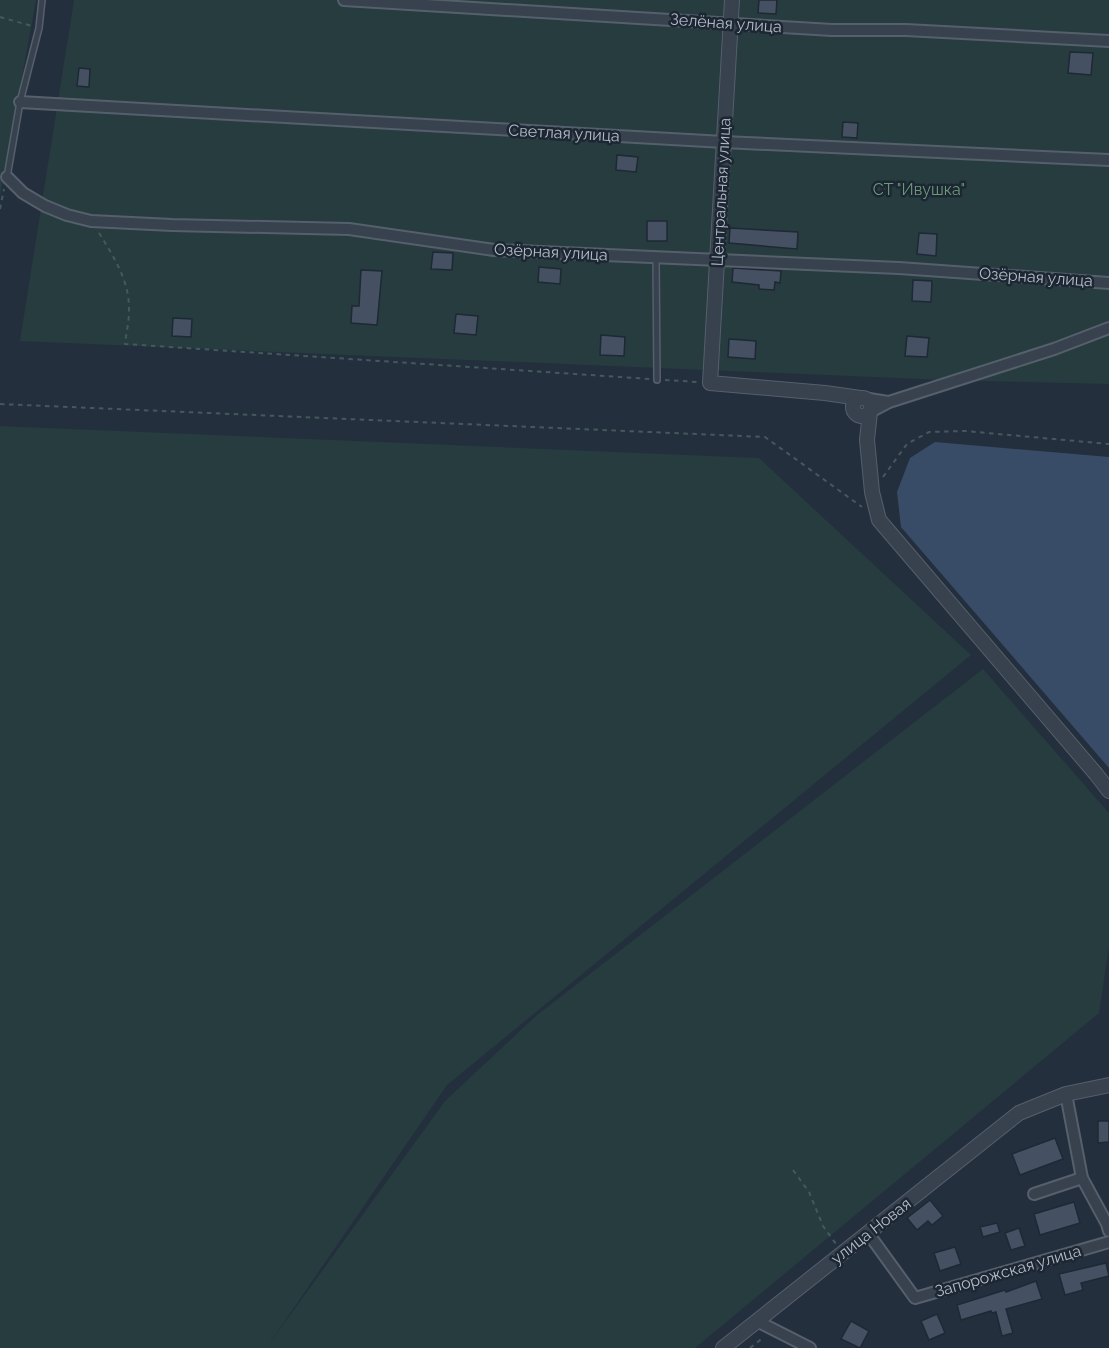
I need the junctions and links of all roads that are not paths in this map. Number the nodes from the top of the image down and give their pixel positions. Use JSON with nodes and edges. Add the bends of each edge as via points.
{"nodes":[{"id":1,"x":42,"y":0,"type":"edge"},
{"id":2,"x":344,"y":0,"type":"edge"},
{"id":3,"x":732,"y":0,"type":"edge"},
{"id":4,"x":731,"y":23,"type":"junction"},
{"id":5,"x":1109,"y":41,"type":"edge"},
{"id":6,"x":20,"y":102,"type":"junction"},
{"id":7,"x":724,"y":142,"type":"junction"},
{"id":8,"x":1109,"y":160,"type":"edge"},
{"id":9,"x":7,"y":177,"type":"joint"},
{"id":10,"x":656,"y":256,"type":"junction"},
{"id":11,"x":718,"y":260,"type":"junction"},
{"id":12,"x":1109,"y":283,"type":"edge"},
{"id":13,"x":1109,"y":328,"type":"edge"},
{"id":14,"x":657,"y":380,"type":"road end"},
{"id":15,"x":889,"y":402,"type":"junction"},
{"id":16,"x":858,"y":405,"type":"junction"},
{"id":17,"x":870,"y":412,"type":"junction"},
{"id":18,"x":867,"y":440,"type":"junction"},
{"id":19,"x":1109,"y":791,"type":"edge"},
{"id":20,"x":1109,"y":1085,"type":"edge"},
{"id":21,"x":1066,"y":1094,"type":"junction"},
{"id":22,"x":1082,"y":1179,"type":"junction"},
{"id":23,"x":1034,"y":1194,"type":"dead end"},
{"id":24,"x":1109,"y":1231,"type":"edge"},
{"id":25,"x":868,"y":1233,"type":"junction"},
{"id":26,"x":1109,"y":1242,"type":"edge"},
{"id":27,"x":757,"y":1321,"type":"junction"},
{"id":28,"x":723,"y":1348,"type":"edge"},
{"id":29,"x":810,"y":1348,"type":"edge"}],
"edges":[{"from":1,"to":6,"type":"lane"},
{"from":2,"to":4,"type":"street","name":"Зелёная улица"},
{"from":3,"to":4,"type":"street","name":"Центральная улица"},
{"from":4,"to":5,"type":"street","name":"Зелёная улица"},
{"from":4,"to":7,"type":"street","name":"Центральная улица"},
{"from":6,"to":7,"type":"street","name":"Светлая улица"},
{"from":6,"to":9,"type":"lane"},
{"from":7,"to":8,"type":"street","name":"Светлая улица"},
{"from":7,"to":11,"type":"street","name":"Центральная улица"},
{"from":9,"to":10,"type":"street","name":"Озёрная улица","via":[[23,194],[45,206],[91,221],[349,229],[494,250]]},
{"from":10,"to":11,"type":"street","name":"Озёрная улица"},
{"from":10,"to":14,"type":"lane"},
{"from":11,"to":12,"type":"street","name":"Озёрная улица","via":[[899,267]]},
{"from":11,"to":16,"type":"street","name":"Центральная улица","via":[[710,383],[825,393]]},
{"from":13,"to":15,"type":"street"},
{"from":15,"to":16,"type":"street"},
{"from":15,"to":17,"type":"street"},
{"from":16,"to":17,"type":"street","via":[[870,403]]},
{"from":16,"to":18,"type":"street"},
{"from":17,"to":18,"type":"street"},
{"from":18,"to":19,"type":"street","via":[[879,520]]},
{"from":20,"to":21,"type":"street","name":"улица Новая"},
{"from":21,"to":22,"type":"street"},
{"from":21,"to":25,"type":"street","name":"улица Новая","via":[[1019,1113]]},
{"from":22,"to":23,"type":"street"},
{"from":22,"to":24,"type":"street"},
{"from":25,"to":26,"type":"street","name":"Запорожская улица","via":[[915,1298]]},
{"from":25,"to":27,"type":"street","name":"улица Новая"},
{"from":27,"to":28,"type":"street","name":"улица Новая"},
{"from":27,"to":29,"type":"street"}]}
